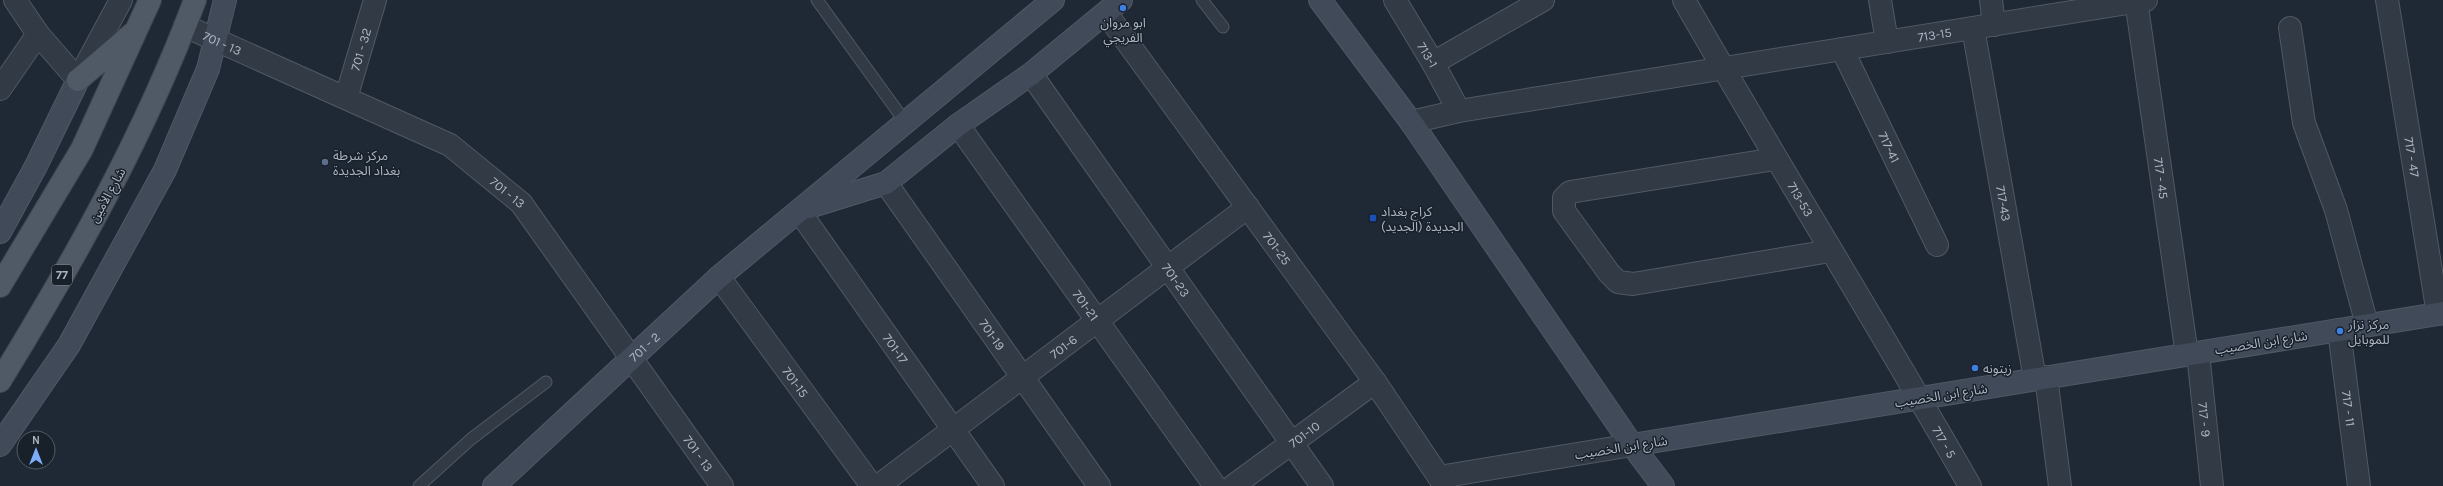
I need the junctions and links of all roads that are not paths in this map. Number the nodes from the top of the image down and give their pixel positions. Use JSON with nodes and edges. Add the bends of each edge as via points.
{"nodes":[{"id":1,"x":15,"y":0,"type":"edge"},
{"id":2,"x":121,"y":0,"type":"edge"},
{"id":3,"x":150,"y":0,"type":"edge"},
{"id":4,"x":195,"y":0,"type":"edge"},
{"id":5,"x":225,"y":0,"type":"edge"},
{"id":6,"x":375,"y":0,"type":"edge"},
{"id":7,"x":817,"y":0,"type":"edge"},
{"id":8,"x":1053,"y":0,"type":"edge"},
{"id":9,"x":1202,"y":0,"type":"edge"},
{"id":10,"x":1320,"y":0,"type":"edge"},
{"id":11,"x":1395,"y":0,"type":"edge"},
{"id":12,"x":1543,"y":0,"type":"edge"},
{"id":13,"x":1684,"y":0,"type":"edge"},
{"id":14,"x":1880,"y":0,"type":"edge"},
{"id":15,"x":1991,"y":0,"type":"edge"},
{"id":16,"x":2387,"y":0,"type":"edge"},
{"id":17,"x":2140,"y":1,"type":"edge"},
{"id":18,"x":1108,"y":4,"type":"edge"},
{"id":19,"x":185,"y":26,"type":"junction"},
{"id":20,"x":1984,"y":26,"type":"junction"},
{"id":21,"x":1223,"y":27,"type":"dead end"},
{"id":22,"x":139,"y":28,"type":"junction"},
{"id":23,"x":2290,"y":28,"type":"dead end"},
{"id":24,"x":38,"y":34,"type":"junction"},
{"id":25,"x":214,"y":39,"type":"junction"},
{"id":26,"x":1887,"y":42,"type":"junction"},
{"id":27,"x":1842,"y":49,"type":"junction"},
{"id":28,"x":1433,"y":63,"type":"junction"},
{"id":29,"x":1723,"y":68,"type":"junction"},
{"id":30,"x":1030,"y":74,"type":"junction"},
{"id":31,"x":78,"y":80,"type":"junction"},
{"id":32,"x":0,"y":89,"type":"edge"},
{"id":33,"x":346,"y":98,"type":"junction"},
{"id":34,"x":1458,"y":111,"type":"junction"},
{"id":35,"x":1411,"y":122,"type":"junction"},
{"id":36,"x":906,"y":123,"type":"junction"},
{"id":37,"x":958,"y":125,"type":"junction"},
{"id":38,"x":1775,"y":159,"type":"junction"},
{"id":39,"x":886,"y":183,"type":"junction"},
{"id":40,"x":1248,"y":207,"type":"junction"},
{"id":41,"x":799,"y":211,"type":"junction"},
{"id":42,"x":0,"y":232,"type":"edge"},
{"id":43,"x":1937,"y":245,"type":"dead end"},
{"id":44,"x":1830,"y":251,"type":"junction"},
{"id":45,"x":1168,"y":268,"type":"junction"},
{"id":46,"x":719,"y":277,"type":"junction"},
{"id":47,"x":0,"y":286,"type":"edge"},
{"id":48,"x":2440,"y":313,"type":"edge"},
{"id":49,"x":1097,"y":321,"type":"junction"},
{"id":50,"x":2367,"y":325,"type":"junction"},
{"id":51,"x":2339,"y":330,"type":"junction"},
{"id":52,"x":2192,"y":354,"type":"junction"},
{"id":53,"x":630,"y":360,"type":"junction"},
{"id":54,"x":1022,"y":377,"type":"junction"},
{"id":55,"x":2041,"y":378,"type":"junction"},
{"id":56,"x":0,"y":381,"type":"edge"},
{"id":57,"x":546,"y":382,"type":"dead end"},
{"id":58,"x":1375,"y":382,"type":"junction"},
{"id":59,"x":1920,"y":398,"type":"junction"},
{"id":60,"x":952,"y":430,"type":"junction"},
{"id":61,"x":1291,"y":443,"type":"junction"},
{"id":62,"x":1632,"y":445,"type":"junction"},
{"id":63,"x":0,"y":446,"type":"edge"},
{"id":64,"x":1442,"y":481,"type":"edge"},
{"id":65,"x":419,"y":486,"type":"edge"},
{"id":66,"x":494,"y":486,"type":"edge"},
{"id":67,"x":722,"y":486,"type":"edge"},
{"id":68,"x":872,"y":486,"type":"edge"},
{"id":69,"x":878,"y":486,"type":"edge"},
{"id":70,"x":993,"y":486,"type":"edge"},
{"id":71,"x":1099,"y":486,"type":"edge"},
{"id":72,"x":1214,"y":486,"type":"edge"},
{"id":73,"x":1233,"y":486,"type":"edge"},
{"id":74,"x":1322,"y":486,"type":"edge"},
{"id":75,"x":1663,"y":486,"type":"edge"},
{"id":76,"x":1970,"y":486,"type":"edge"},
{"id":77,"x":2060,"y":486,"type":"edge"},
{"id":78,"x":2212,"y":486,"type":"edge"},
{"id":79,"x":2359,"y":486,"type":"edge"}],
"edges":[{"from":1,"to":24,"type":"street"},
{"from":2,"to":31,"type":"street"},
{"from":3,"to":22,"type":"main road"},
{"from":4,"to":19,"type":"main road","name":"شارع الأمين","number":"77"},
{"from":5,"to":25,"type":"street"},
{"from":6,"to":33,"type":"street","name":"701 - 32"},
{"from":7,"to":36,"type":"lane"},
{"from":8,"to":36,"type":"street","name":"701 - 2"},
{"from":9,"to":21,"type":"lane"},
{"from":10,"to":35,"type":"street"},
{"from":11,"to":28,"type":"street","name":"713-1"},
{"from":12,"to":28,"type":"street"},
{"from":13,"to":29,"type":"street","name":"713-53"},
{"from":14,"to":26,"type":"street"},
{"from":15,"to":20,"type":"street","name":"717-43"},
{"from":16,"to":48,"type":"street","name":"717 - 47"},
{"from":17,"to":20,"type":"street","name":"713-15"},
{"from":17,"to":52,"type":"street","name":"717 - 45"},
{"from":18,"to":30,"type":"street"},
{"from":18,"to":40,"type":"street","name":"701-25"},
{"from":19,"to":25,"type":"street","name":"701 - 13"},
{"from":19,"to":56,"type":"main road","name":"شارع الأمين","number":"77","via":[[122,168]]},
{"from":20,"to":26,"type":"street","name":"713-15"},
{"from":20,"to":55,"type":"street","name":"717-43"},
{"from":22,"to":31,"type":"main road"},
{"from":22,"to":47,"type":"main road","via":[[82,149]]},
{"from":23,"to":50,"type":"street","via":[[2304,123],[2336,210]]},
{"from":24,"to":31,"type":"street"},
{"from":24,"to":32,"type":"street"},
{"from":25,"to":33,"type":"street","name":"701 - 13"},
{"from":25,"to":63,"type":"street","via":[[208,69],[165,170],[69,345]]},
{"from":26,"to":27,"type":"street","name":"713-15"},
{"from":27,"to":29,"type":"street","name":"713-15"},
{"from":27,"to":43,"type":"street","name":"717-41"},
{"from":28,"to":34,"type":"street","name":"713-1"},
{"from":29,"to":34,"type":"street","name":"713-15"},
{"from":29,"to":38,"type":"street","name":"713-53"},
{"from":30,"to":37,"type":"street"},
{"from":30,"to":45,"type":"street","name":"701-23"},
{"from":31,"to":42,"type":"street"},
{"from":33,"to":53,"type":"street","name":"701 - 13","via":[[450,145],[521,203]]},
{"from":34,"to":35,"type":"street","name":"713-15"},
{"from":35,"to":62,"type":"street"},
{"from":36,"to":41,"type":"street","name":"701 - 2"},
{"from":37,"to":39,"type":"street"},
{"from":37,"to":49,"type":"street","name":"701-21"},
{"from":38,"to":44,"type":"street","name":"713-53"},
{"from":38,"to":44,"type":"street","via":[[1570,192],[1564,198],[1564,211],[1618,282],[1633,284]]},
{"from":39,"to":41,"type":"street"},
{"from":39,"to":54,"type":"street","name":"701-19"},
{"from":40,"to":45,"type":"street","name":"701-6"},
{"from":40,"to":58,"type":"street","name":"701-25"},
{"from":41,"to":46,"type":"street","name":"701 - 2"},
{"from":41,"to":60,"type":"street","name":"701-17"},
{"from":44,"to":59,"type":"street","name":"713-53"},
{"from":45,"to":49,"type":"street","name":"701-6"},
{"from":45,"to":61,"type":"street","name":"701-23"},
{"from":46,"to":53,"type":"street","name":"701 - 2"},
{"from":46,"to":68,"type":"street","name":"701-15"},
{"from":48,"to":50,"type":"street","name":"شارع ابن الخصيب"},
{"from":49,"to":54,"type":"street","name":"701-6"},
{"from":49,"to":72,"type":"street","name":"701-21"},
{"from":50,"to":51,"type":"street","name":"شارع ابن الخصيب"},
{"from":51,"to":52,"type":"street","name":"شارع ابن الخصيب"},
{"from":51,"to":79,"type":"street","name":"717 - 11"},
{"from":52,"to":55,"type":"street","name":"شارع ابن الخصيب"},
{"from":52,"to":78,"type":"street","name":"717 - 9"},
{"from":53,"to":66,"type":"street","name":"701 - 2"},
{"from":53,"to":67,"type":"street","name":"701 - 13"},
{"from":54,"to":60,"type":"street","name":"701-6"},
{"from":54,"to":71,"type":"street","name":"701-19"},
{"from":55,"to":59,"type":"street","name":"شارع ابن الخصيب"},
{"from":55,"to":77,"type":"street","name":"717-43"},
{"from":57,"to":65,"type":"lane","via":[[471,439]]},
{"from":58,"to":61,"type":"street","name":"701-10"},
{"from":58,"to":64,"type":"street","name":"701-25"},
{"from":59,"to":62,"type":"street","name":"شارع ابن الخصيب"},
{"from":59,"to":76,"type":"street","name":"717 - 5"},
{"from":60,"to":69,"type":"street","name":"701-6"},
{"from":60,"to":70,"type":"street","name":"701-17"},
{"from":61,"to":73,"type":"street","name":"701-10"},
{"from":61,"to":74,"type":"street","name":"701-23"},
{"from":62,"to":64,"type":"street","name":"شارع ابن الخصيب"},
{"from":62,"to":75,"type":"street"}]}
